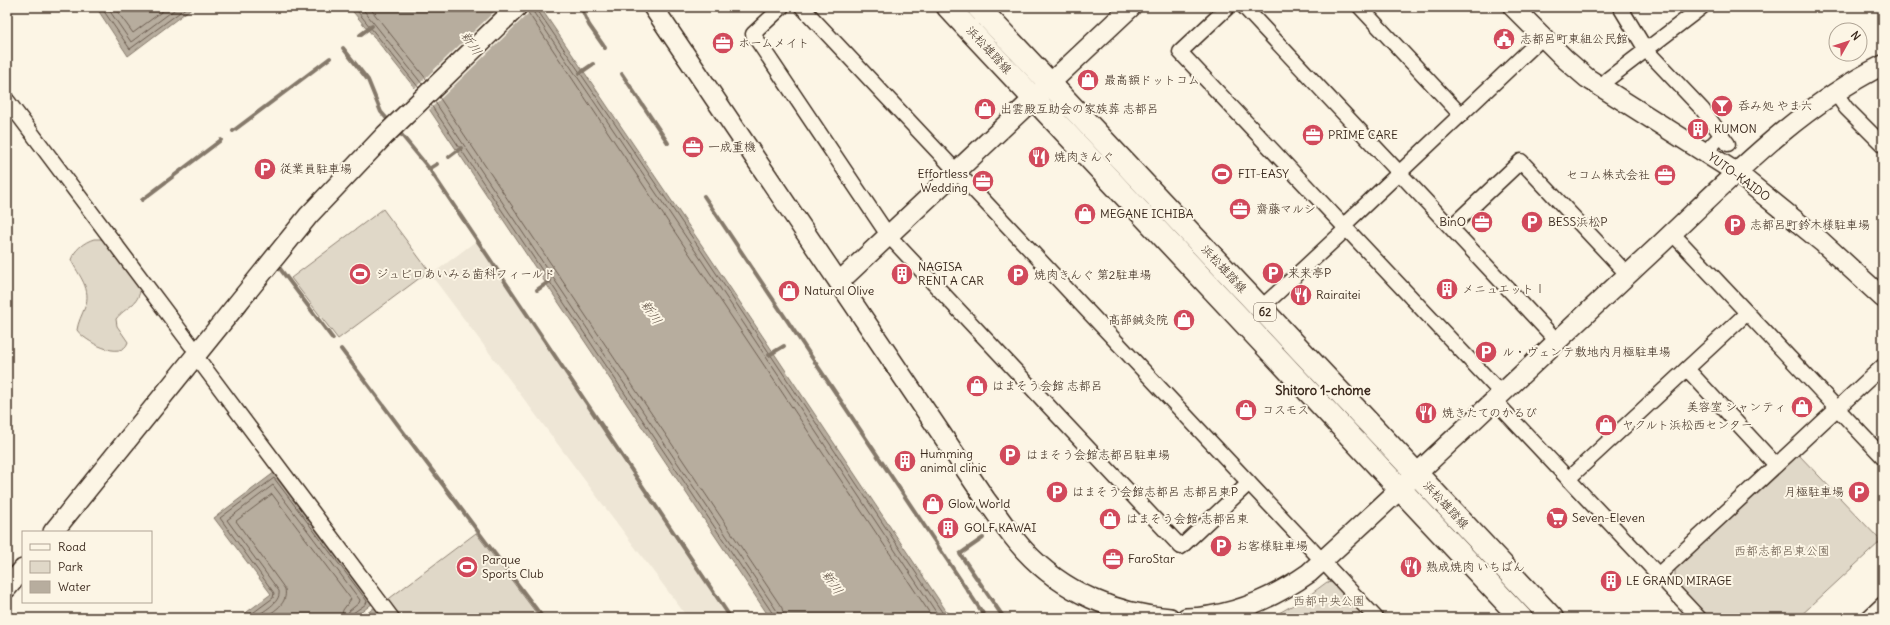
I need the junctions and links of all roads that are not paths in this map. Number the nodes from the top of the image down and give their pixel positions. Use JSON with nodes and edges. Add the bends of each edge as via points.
{"nodes":[{"id":1,"x":517,"y":7,"type":"edge"},
{"id":2,"x":653,"y":7,"type":"edge"},
{"id":3,"x":782,"y":7,"type":"edge"},
{"id":4,"x":802,"y":7,"type":"edge"},
{"id":5,"x":948,"y":7,"type":"edge"},
{"id":6,"x":978,"y":7,"type":"edge"},
{"id":7,"x":1130,"y":7,"type":"edge"},
{"id":8,"x":1228,"y":7,"type":"edge"},
{"id":9,"x":1244,"y":7,"type":"edge"},
{"id":10,"x":1360,"y":7,"type":"edge"},
{"id":11,"x":1513,"y":7,"type":"edge"},
{"id":12,"x":1620,"y":7,"type":"edge"},
{"id":13,"x":1702,"y":7,"type":"edge"},
{"id":14,"x":1544,"y":37,"type":"junction"},
{"id":15,"x":1646,"y":50,"type":"junction"},
{"id":16,"x":1883,"y":65,"type":"edge"},
{"id":17,"x":1049,"y":82,"type":"junction"},
{"id":18,"x":1602,"y":88,"type":"junction"},
{"id":19,"x":1835,"y":92,"type":"junction"},
{"id":20,"x":1033,"y":97,"type":"junction"},
{"id":21,"x":7,"y":100,"type":"edge"},
{"id":22,"x":1461,"y":115,"type":"junction"},
{"id":23,"x":1720,"y":141,"type":"dead end"},
{"id":24,"x":1883,"y":145,"type":"edge"},
{"id":25,"x":956,"y":171,"type":"junction"},
{"id":26,"x":1400,"y":172,"type":"junction"},
{"id":27,"x":1737,"y":173,"type":"junction"},
{"id":28,"x":1345,"y":227,"type":"junction"},
{"id":29,"x":1451,"y":227,"type":"junction"},
{"id":30,"x":1672,"y":233,"type":"junction"},
{"id":31,"x":888,"y":236,"type":"junction"},
{"id":32,"x":1628,"y":275,"type":"junction"},
{"id":33,"x":839,"y":282,"type":"junction"},
{"id":34,"x":1883,"y":298,"type":"edge"},
{"id":35,"x":1262,"y":308,"type":"junction"},
{"id":36,"x":1747,"y":313,"type":"junction"},
{"id":37,"x":1557,"y":340,"type":"junction"},
{"id":38,"x":196,"y":354,"type":"junction"},
{"id":39,"x":1883,"y":366,"type":"edge"},
{"id":40,"x":1687,"y":369,"type":"junction"},
{"id":41,"x":1497,"y":397,"type":"junction"},
{"id":42,"x":1838,"y":408,"type":"junction"},
{"id":43,"x":1883,"y":457,"type":"edge"},
{"id":44,"x":1776,"y":465,"type":"junction"},
{"id":45,"x":1416,"y":473,"type":"junction"},
{"id":46,"x":1568,"y":479,"type":"junction"},
{"id":47,"x":1250,"y":483,"type":"junction"},
{"id":48,"x":1399,"y":488,"type":"junction"},
{"id":49,"x":54,"y":531,"type":"edge"},
{"id":50,"x":1322,"y":561,"type":"junction"},
{"id":51,"x":22,"y":570,"type":"edge"},
{"id":52,"x":1658,"y":575,"type":"junction"},
{"id":53,"x":7,"y":588,"type":"edge"},
{"id":54,"x":1883,"y":604,"type":"edge"},
{"id":55,"x":392,"y":618,"type":"edge"},
{"id":56,"x":1170,"y":618,"type":"edge"},
{"id":57,"x":1186,"y":618,"type":"edge"},
{"id":58,"x":1376,"y":618,"type":"edge"},
{"id":59,"x":1521,"y":618,"type":"edge"},
{"id":60,"x":1552,"y":618,"type":"edge"},
{"id":61,"x":1699,"y":618,"type":"edge"},
{"id":62,"x":1868,"y":618,"type":"edge"}],
"edges":[{"from":1,"to":38,"type":"street","via":[[413,108],[309,215]]},
{"from":2,"to":33,"type":"street"},
{"from":3,"to":31,"type":"street","via":[[753,34]]},
{"from":4,"to":25,"type":"street"},
{"from":5,"to":20,"type":"main road","name":"浜松雄踏線","number":"62"},
{"from":6,"to":17,"type":"main road","name":"浜松雄踏線","number":"62"},
{"from":7,"to":17,"type":"street"},
{"from":8,"to":28,"type":"street","via":[[1180,52]]},
{"from":9,"to":26,"type":"street"},
{"from":10,"to":22,"type":"street"},
{"from":11,"to":14,"type":"street","name":"YUTO-KAIDO"},
{"from":12,"to":15,"type":"street"},
{"from":13,"to":15,"type":"street"},
{"from":14,"to":18,"type":"street","name":"YUTO-KAIDO","via":[[1576,68]]},
{"from":14,"to":22,"type":"street"},
{"from":15,"to":18,"type":"street","via":[[1608,78]]},
{"from":15,"to":23,"type":"street","via":[[1702,109]]},
{"from":16,"to":19,"type":"street"},
{"from":17,"to":20,"type":"street"},
{"from":17,"to":35,"type":"main road","name":"浜松雄踏線","number":"62"},
{"from":18,"to":27,"type":"street","name":"YUTO-KAIDO"},
{"from":19,"to":24,"type":"street","via":[[1846,108]]},
{"from":19,"to":27,"type":"street","via":[[1796,121]]},
{"from":20,"to":25,"type":"street"},
{"from":20,"to":48,"type":"main road","name":"浜松雄踏線","number":"62"},
{"from":21,"to":38,"type":"street"},
{"from":22,"to":26,"type":"street"},
{"from":25,"to":31,"type":"street"},
{"from":25,"to":47,"type":"street"},
{"from":26,"to":28,"type":"street"},
{"from":26,"to":29,"type":"street"},
{"from":27,"to":30,"type":"street"},
{"from":27,"to":34,"type":"street","name":"YUTO-KAIDO","via":[[1822,242]]},
{"from":28,"to":35,"type":"street"},
{"from":28,"to":41,"type":"street"},
{"from":29,"to":32,"type":"street","via":[[1521,161]]},
{"from":29,"to":37,"type":"street"},
{"from":30,"to":32,"type":"street"},
{"from":30,"to":36,"type":"street"},
{"from":31,"to":33,"type":"street"},
{"from":31,"to":47,"type":"street","via":[[1181,547]]},
{"from":32,"to":37,"type":"street"},
{"from":33,"to":56,"type":"street","via":[[986,500],[1025,551],[1054,577],[1085,596],[1119,610]]},
{"from":35,"to":45,"type":"main road","name":"浜松雄踏線","number":"62"},
{"from":36,"to":40,"type":"street"},
{"from":36,"to":42,"type":"street"},
{"from":37,"to":41,"type":"street"},
{"from":38,"to":49,"type":"street"},
{"from":38,"to":55,"type":"street"},
{"from":39,"to":42,"type":"street"},
{"from":40,"to":44,"type":"street"},
{"from":40,"to":46,"type":"street"},
{"from":41,"to":45,"type":"street"},
{"from":41,"to":46,"type":"street"},
{"from":42,"to":43,"type":"street"},
{"from":42,"to":44,"type":"street"},
{"from":44,"to":52,"type":"street"},
{"from":45,"to":48,"type":"street"},
{"from":45,"to":60,"type":"main road","name":"浜松雄踏線","number":"62"},
{"from":46,"to":52,"type":"street"},
{"from":47,"to":50,"type":"street"},
{"from":48,"to":50,"type":"street"},
{"from":48,"to":59,"type":"main road","name":"浜松雄踏線","number":"62"},
{"from":50,"to":57,"type":"street","via":[[1294,584],[1262,601],[1227,613]]},
{"from":50,"to":58,"type":"street"},
{"from":51,"to":53,"type":"street"},
{"from":52,"to":61,"type":"street"},
{"from":54,"to":62,"type":"street"}]}
